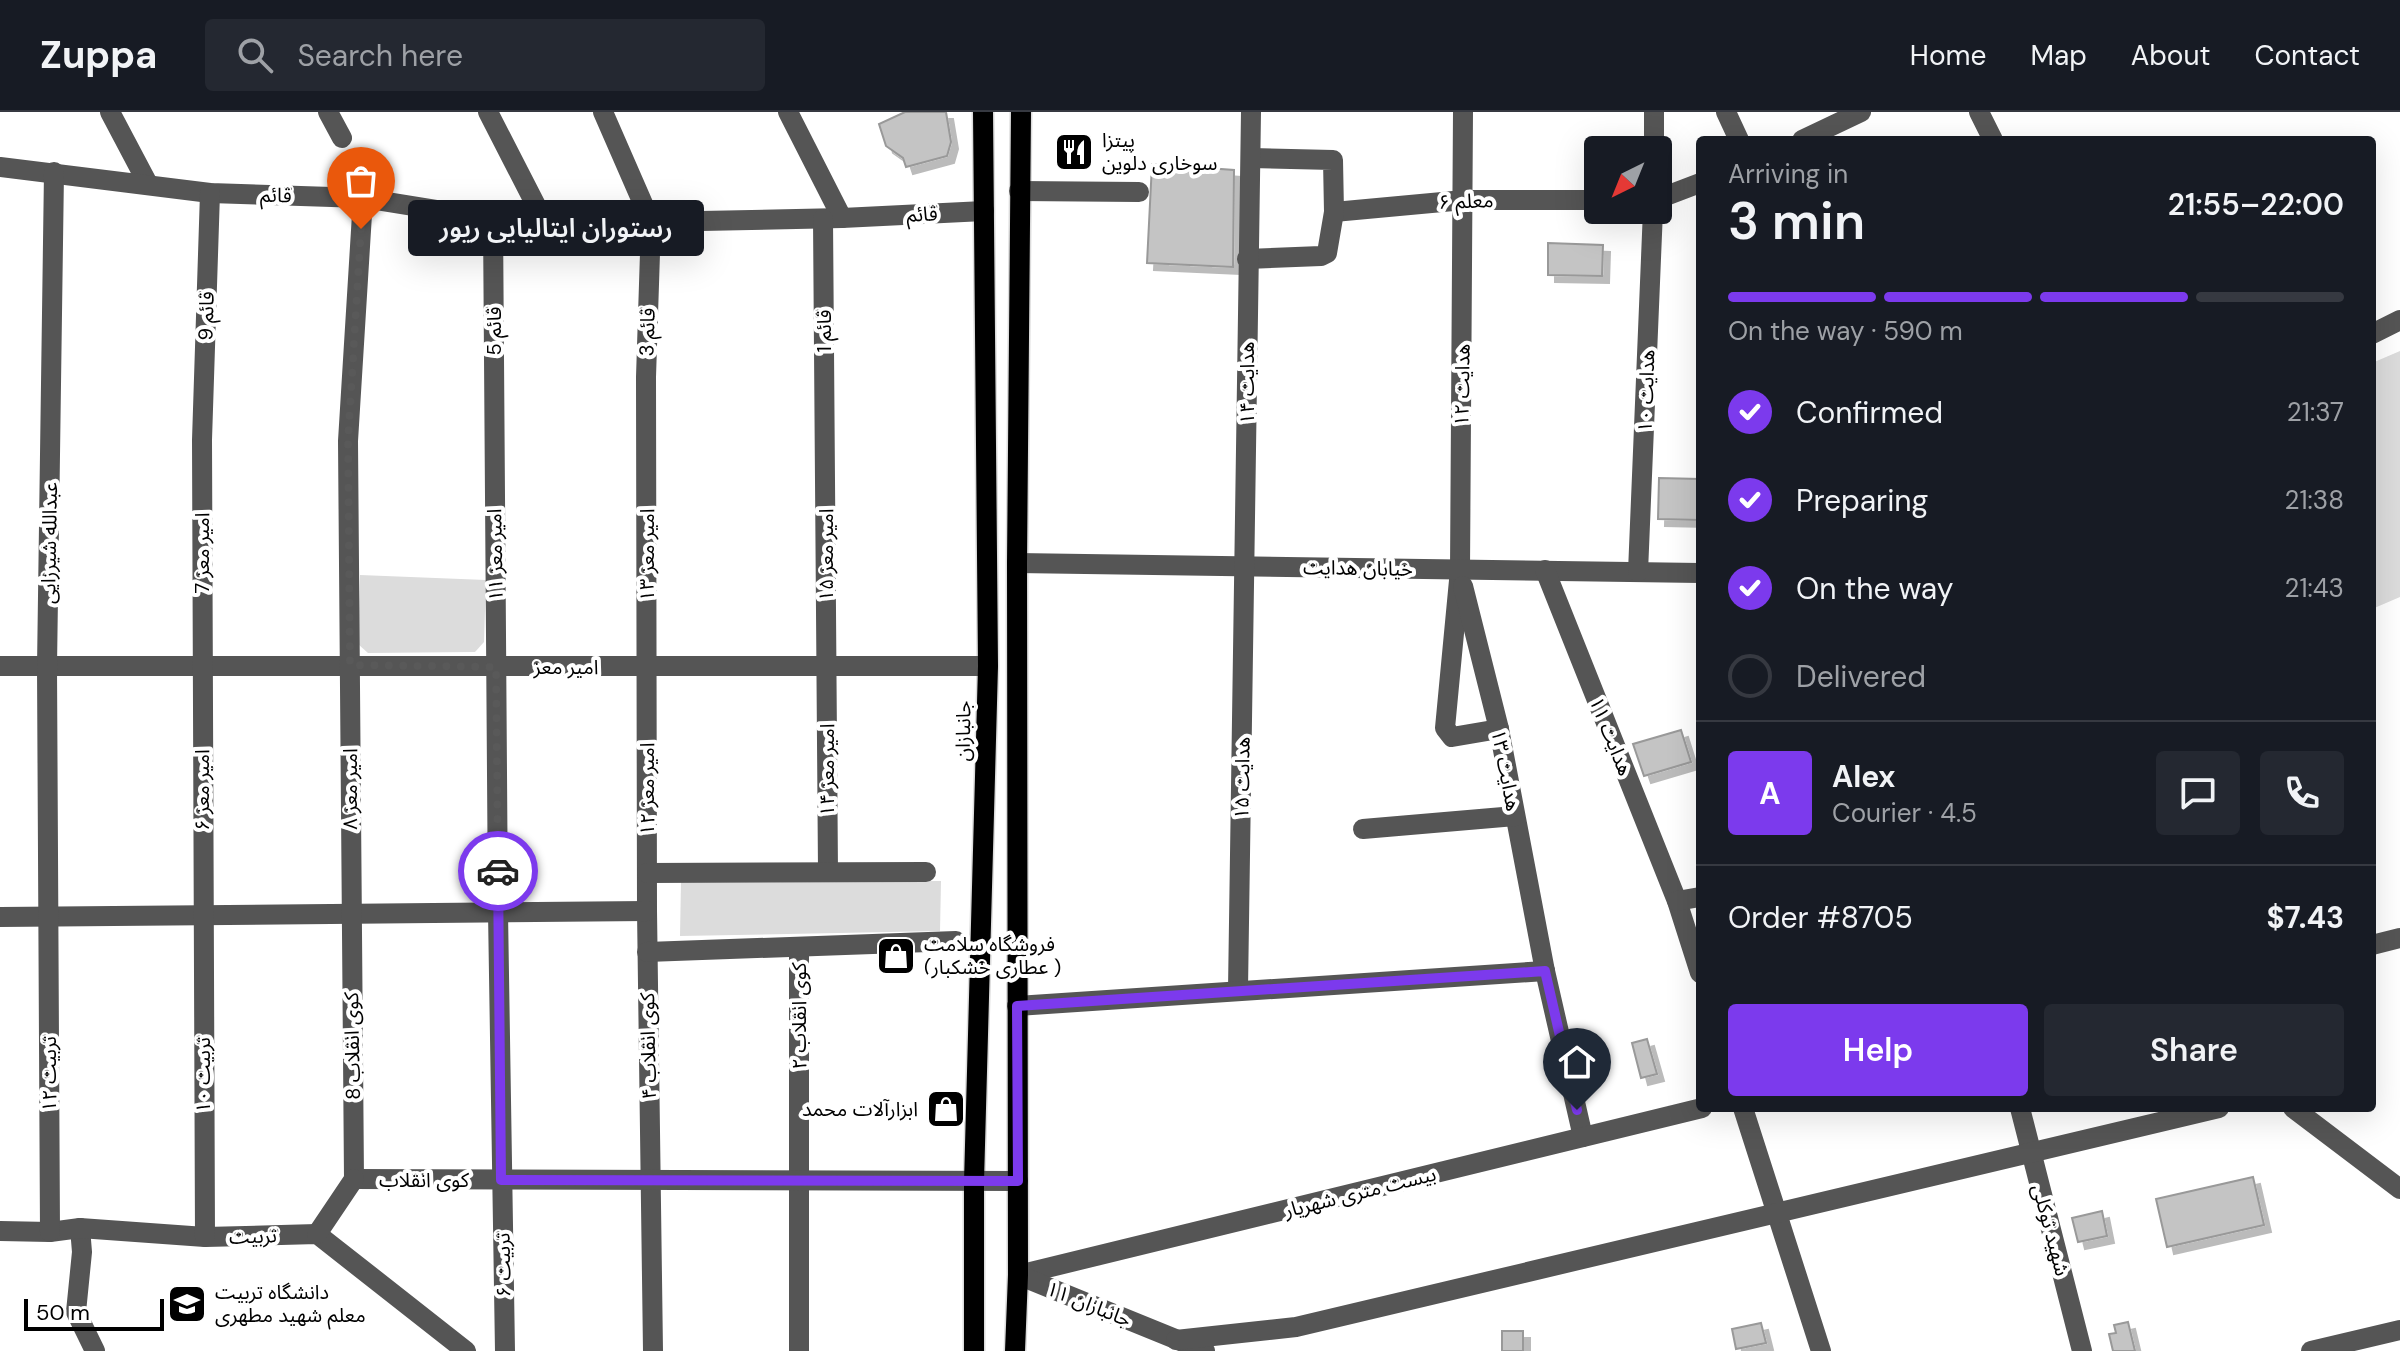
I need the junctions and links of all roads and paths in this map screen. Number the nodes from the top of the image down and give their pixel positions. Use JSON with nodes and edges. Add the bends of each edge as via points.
{"nodes":[{"id":1,"x":110,"y":112,"type":"edge"},
{"id":2,"x":328,"y":112,"type":"edge"},
{"id":3,"x":488,"y":112,"type":"edge"},
{"id":4,"x":603,"y":112,"type":"edge"},
{"id":5,"x":788,"y":112,"type":"edge"},
{"id":6,"x":983,"y":112,"type":"edge"},
{"id":7,"x":1021,"y":112,"type":"edge"},
{"id":8,"x":1251,"y":112,"type":"edge"},
{"id":9,"x":1463,"y":112,"type":"edge"},
{"id":10,"x":1654,"y":112,"type":"edge"},
{"id":11,"x":1726,"y":112,"type":"edge"},
{"id":12,"x":1861,"y":112,"type":"edge"},
{"id":13,"x":1979,"y":112,"type":"edge"},
{"id":14,"x":1654,"y":136,"type":"edge"},
{"id":15,"x":1737,"y":136,"type":"edge"},
{"id":16,"x":1810,"y":136,"type":"edge"},
{"id":17,"x":1991,"y":136,"type":"edge"},
{"id":18,"x":342,"y":138,"type":"dead end"},
{"id":19,"x":1251,"y":158,"type":"junction"},
{"id":20,"x":0,"y":167,"type":"edge"},
{"id":21,"x":54,"y":172,"type":"junction"},
{"id":22,"x":148,"y":184,"type":"junction"},
{"id":23,"x":1696,"y":185,"type":"edge"},
{"id":24,"x":1019,"y":191,"type":"junction"},
{"id":25,"x":1139,"y":192,"type":"dead end"},
{"id":26,"x":210,"y":193,"type":"junction"},
{"id":27,"x":1672,"y":194,"type":"edge"},
{"id":28,"x":363,"y":198,"type":"junction"},
{"id":29,"x":1464,"y":200,"type":"junction"},
{"id":30,"x":1584,"y":200,"type":"edge"},
{"id":31,"x":984,"y":211,"type":"junction"},
{"id":32,"x":1334,"y":212,"type":"junction"},
{"id":33,"x":832,"y":218,"type":"junction"},
{"id":34,"x":493,"y":219,"type":"junction"},
{"id":35,"x":544,"y":221,"type":"junction"},
{"id":36,"x":651,"y":222,"type":"junction"},
{"id":37,"x":1652,"y":224,"type":"edge"},
{"id":38,"x":1247,"y":259,"type":"junction"},
{"id":39,"x":2400,"y":320,"type":"edge"},
{"id":40,"x":2376,"y":332,"type":"edge"},
{"id":41,"x":202,"y":440,"type":"joint"},
{"id":42,"x":495,"y":443,"type":"joint"},
{"id":43,"x":646,"y":443,"type":"joint"},
{"id":44,"x":825,"y":443,"type":"joint"},
{"id":45,"x":1017,"y":563,"type":"junction"},
{"id":46,"x":1246,"y":566,"type":"junction"},
{"id":47,"x":1460,"y":570,"type":"junction"},
{"id":48,"x":1545,"y":570,"type":"junction"},
{"id":49,"x":1638,"y":572,"type":"junction"},
{"id":50,"x":1696,"y":573,"type":"edge"},
{"id":51,"x":350,"y":665,"type":"junction"},
{"id":52,"x":0,"y":666,"type":"edge"},
{"id":53,"x":988,"y":666,"type":"junction"},
{"id":54,"x":47,"y":667,"type":"junction"},
{"id":55,"x":202,"y":667,"type":"junction"},
{"id":56,"x":496,"y":667,"type":"junction"},
{"id":57,"x":648,"y":667,"type":"junction"},
{"id":58,"x":827,"y":668,"type":"junction"},
{"id":59,"x":1499,"y":729,"type":"junction"},
{"id":60,"x":1515,"y":816,"type":"junction"},
{"id":61,"x":1363,"y":829,"type":"dead end"},
{"id":62,"x":828,"y":872,"type":"junction"},
{"id":63,"x":926,"y":872,"type":"dead end"},
{"id":64,"x":647,"y":873,"type":"junction"},
{"id":65,"x":1696,"y":898,"type":"edge"},
{"id":66,"x":1677,"y":901,"type":"junction"},
{"id":67,"x":647,"y":911,"type":"junction"},
{"id":68,"x":498,"y":912,"type":"junction"},
{"id":69,"x":351,"y":913,"type":"junction"},
{"id":70,"x":202,"y":914,"type":"junction"},
{"id":71,"x":48,"y":915,"type":"junction"},
{"id":72,"x":0,"y":917,"type":"edge"},
{"id":73,"x":2400,"y":938,"type":"edge"},
{"id":74,"x":956,"y":941,"type":"dead end"},
{"id":75,"x":2376,"y":944,"type":"edge"},
{"id":76,"x":799,"y":947,"type":"junction"},
{"id":77,"x":647,"y":952,"type":"junction"},
{"id":78,"x":1696,"y":960,"type":"edge"},
{"id":79,"x":1545,"y":971,"type":"junction"},
{"id":80,"x":1238,"y":990,"type":"junction"},
{"id":81,"x":1017,"y":1006,"type":"junction"},
{"id":82,"x":1696,"y":1109,"type":"edge"},
{"id":83,"x":1744,"y":1112,"type":"edge"},
{"id":84,"x":2021,"y":1112,"type":"edge"},
{"id":85,"x":2202,"y":1112,"type":"edge"},
{"id":86,"x":2298,"y":1112,"type":"edge"},
{"id":87,"x":1583,"y":1137,"type":"junction"},
{"id":88,"x":2030,"y":1152,"type":"junction"},
{"id":89,"x":354,"y":1179,"type":"junction"},
{"id":90,"x":501,"y":1180,"type":"junction"},
{"id":91,"x":650,"y":1181,"type":"junction"},
{"id":92,"x":1018,"y":1181,"type":"junction"},
{"id":93,"x":801,"y":1182,"type":"junction"},
{"id":94,"x":974,"y":1182,"type":"junction"},
{"id":95,"x":2400,"y":1189,"type":"edge"},
{"id":96,"x":1777,"y":1212,"type":"junction"},
{"id":97,"x":80,"y":1228,"type":"junction"},
{"id":98,"x":0,"y":1231,"type":"edge"},
{"id":99,"x":50,"y":1232,"type":"junction"},
{"id":100,"x":317,"y":1234,"type":"junction"},
{"id":101,"x":205,"y":1237,"type":"junction"},
{"id":102,"x":1018,"y":1275,"type":"junction"},
{"id":103,"x":2400,"y":1330,"type":"edge"},
{"id":104,"x":1176,"y":1340,"type":"junction"},
{"id":105,"x":95,"y":1351,"type":"edge"},
{"id":106,"x":466,"y":1351,"type":"edge"},
{"id":107,"x":505,"y":1351,"type":"edge"},
{"id":108,"x":653,"y":1351,"type":"edge"},
{"id":109,"x":799,"y":1351,"type":"edge"},
{"id":110,"x":974,"y":1351,"type":"edge"},
{"id":111,"x":1015,"y":1351,"type":"edge"},
{"id":112,"x":1205,"y":1351,"type":"edge"},
{"id":113,"x":1821,"y":1351,"type":"edge"},
{"id":114,"x":2082,"y":1351,"type":"edge"},
{"id":115,"x":2311,"y":1351,"type":"edge"}],
"edges":[{"from":1,"to":22,"type":"street"},
{"from":2,"to":18,"type":"street"},
{"from":3,"to":35,"type":"street"},
{"from":4,"to":36,"type":"street"},
{"from":5,"to":33,"type":"street"},
{"from":6,"to":31,"type":"main road","name":"جانبازان"},
{"from":7,"to":24,"type":"main road"},
{"from":8,"to":19,"type":"street","name":"هدایت ۱۴"},
{"from":9,"to":29,"type":"street","name":"هدایت ۱۲"},
{"from":10,"to":14,"type":"street"},
{"from":11,"to":15,"type":"street"},
{"from":12,"to":16,"type":"street"},
{"from":13,"to":17,"type":"street"},
{"from":19,"to":32,"type":"street","via":[[1333,160]]},
{"from":19,"to":38,"type":"street","name":"هدایت ۱۴"},
{"from":20,"to":21,"type":"street","name":"قائم"},
{"from":21,"to":22,"type":"street","name":"قائم"},
{"from":21,"to":54,"type":"street","name":"عبدالله شیرزایی"},
{"from":22,"to":26,"type":"street","name":"قائم"},
{"from":23,"to":27,"type":"street"},
{"from":24,"to":25,"type":"street"},
{"from":24,"to":45,"type":"main road"},
{"from":26,"to":28,"type":"street","name":"قائم"},
{"from":26,"to":41,"type":"street","name":"قائم 9"},
{"from":28,"to":34,"type":"street","name":"قائم"},
{"from":28,"to":51,"type":"street","name":"امیر معز ۸","via":[[348,441]]},
{"from":29,"to":30,"type":"street","name":"معلم ۶"},
{"from":29,"to":32,"type":"street","name":"معلم ۶"},
{"from":29,"to":47,"type":"street","name":"هدایت ۱۲"},
{"from":31,"to":33,"type":"street","name":"قائم"},
{"from":31,"to":53,"type":"main road","name":"جانبازان"},
{"from":32,"to":38,"type":"street","via":[[1327,253]]},
{"from":33,"to":36,"type":"street","name":"قائم"},
{"from":33,"to":44,"type":"street","name":"قائم 1"},
{"from":34,"to":35,"type":"street","name":"قائم"},
{"from":34,"to":42,"type":"street","name":"قائم 5"},
{"from":35,"to":36,"type":"street","name":"قائم"},
{"from":36,"to":43,"type":"street","name":"قائم 3"},
{"from":37,"to":49,"type":"street","name":"هدایت ۱۰"},
{"from":38,"to":46,"type":"street","name":"هدایت ۱۴"},
{"from":39,"to":40,"type":"street"},
{"from":41,"to":55,"type":"street","name":"امیر معز 7"},
{"from":42,"to":56,"type":"street","name":"امیر معز ۱۱"},
{"from":43,"to":57,"type":"street","name":"امیر معز ۱۳"},
{"from":44,"to":58,"type":"street","name":"امیر معز ۱۵"},
{"from":45,"to":46,"type":"street","name":"خیابان هدایت"},
{"from":45,"to":81,"type":"main road"},
{"from":46,"to":47,"type":"street","name":"خیابان هدایت"},
{"from":46,"to":80,"type":"street","name":"هدایت ۱۵"},
{"from":47,"to":48,"type":"street","name":"خیابان هدایت"},
{"from":47,"to":59,"type":"street","name":"هدایت ۱۳"},
{"from":47,"to":59,"type":"street","via":[[1445,728],[1452,737]]},
{"from":48,"to":49,"type":"street","name":"خیابان هدایت"},
{"from":48,"to":66,"type":"street","name":"هدایت ۱۱"},
{"from":49,"to":50,"type":"street","name":"خیابان هدایت"},
{"from":51,"to":55,"type":"street","name":"امیر معز"},
{"from":51,"to":56,"type":"street","name":"امیر معز"},
{"from":51,"to":69,"type":"street","name":"امیر معز ۸"},
{"from":52,"to":54,"type":"street","name":"امیر معز"},
{"from":53,"to":58,"type":"street","name":"امیر معز"},
{"from":53,"to":94,"type":"main road","name":"جانبازان"},
{"from":54,"to":55,"type":"street","name":"امیر معز"},
{"from":54,"to":71,"type":"street","name":"عبدالله شیرزایی"},
{"from":55,"to":70,"type":"street","name":"امیر معز ۶"},
{"from":56,"to":57,"type":"street","name":"امیر معز"},
{"from":56,"to":68,"type":"street","name":"امیر معز ۱۱"},
{"from":57,"to":58,"type":"street","name":"امیر معز"},
{"from":57,"to":64,"type":"street","name":"امیر معز ۱۲"},
{"from":58,"to":62,"type":"street","name":"امیر معز ۱۴"},
{"from":59,"to":60,"type":"street","name":"هدایت ۱۳"},
{"from":60,"to":61,"type":"street"},
{"from":60,"to":79,"type":"street","name":"هدایت ۱۳"},
{"from":62,"to":63,"type":"street"},
{"from":62,"to":64,"type":"street"},
{"from":64,"to":67,"type":"street","name":"امیر معز ۱۲"},
{"from":65,"to":66,"type":"street"},
{"from":66,"to":78,"type":"street","name":"هدایت ۱۱"},
{"from":67,"to":68,"type":"street"},
{"from":67,"to":77,"type":"street","name":"کوی انقلاب ۴"},
{"from":68,"to":69,"type":"street"},
{"from":68,"to":90,"type":"street","name":"تربیت ۶"},
{"from":69,"to":70,"type":"street"},
{"from":69,"to":89,"type":"street","name":"کوی انقلاب 8"},
{"from":70,"to":71,"type":"street"},
{"from":70,"to":101,"type":"street","name":"تربیت ۱۰"},
{"from":71,"to":72,"type":"street"},
{"from":71,"to":99,"type":"street","name":"تربیت ۱۲"},
{"from":73,"to":75,"type":"street"},
{"from":74,"to":76,"type":"street"},
{"from":76,"to":77,"type":"street"},
{"from":76,"to":93,"type":"street","name":"کوی انقلاب ۲"},
{"from":77,"to":91,"type":"street","name":"کوی انقلاب ۴"},
{"from":79,"to":80,"type":"street"},
{"from":79,"to":87,"type":"street","name":"هدایت ۱۳"},
{"from":80,"to":81,"type":"street"},
{"from":81,"to":92,"type":"main road"},
{"from":82,"to":87,"type":"street","name":"بیست متری شهریار"},
{"from":83,"to":96,"type":"street"},
{"from":84,"to":88,"type":"street","name":"شهید توکلی"},
{"from":85,"to":88,"type":"street"},
{"from":86,"to":95,"type":"street"},
{"from":87,"to":102,"type":"street","name":"بیست متری شهریار"},
{"from":88,"to":96,"type":"street"},
{"from":88,"to":114,"type":"street","name":"شهید توکلی"},
{"from":89,"to":90,"type":"street","name":"کوی انقلاب"},
{"from":89,"to":100,"type":"street"},
{"from":90,"to":91,"type":"street","name":"کوی انقلاب"},
{"from":90,"to":107,"type":"street","name":"تربیت ۶"},
{"from":91,"to":93,"type":"street","name":"کوی انقلاب"},
{"from":91,"to":108,"type":"street","name":"کوی انقلاب ۴"},
{"from":92,"to":94,"type":"street","name":"کوی انقلاب"},
{"from":92,"to":102,"type":"main road"},
{"from":93,"to":94,"type":"street","name":"کوی انقلاب"},
{"from":93,"to":109,"type":"street","name":"کوی انقلاب ۲"},
{"from":94,"to":110,"type":"main road","name":"جانبازان"},
{"from":96,"to":104,"type":"street","via":[[1296,1327]]},
{"from":96,"to":113,"type":"street"},
{"from":97,"to":99,"type":"street","name":"تربیت"},
{"from":97,"to":101,"type":"street","name":"تربیت"},
{"from":97,"to":105,"type":"street","via":[[76,1312]]},
{"from":98,"to":99,"type":"street","name":"تربیت"},
{"from":100,"to":101,"type":"street","name":"تربیت"},
{"from":100,"to":106,"type":"street"},
{"from":102,"to":104,"type":"street","name":"جانبازان ۱۱"},
{"from":102,"to":111,"type":"main road"},
{"from":103,"to":115,"type":"street"},
{"from":104,"to":112,"type":"street","name":"جانبازان ۱۱"}]}
